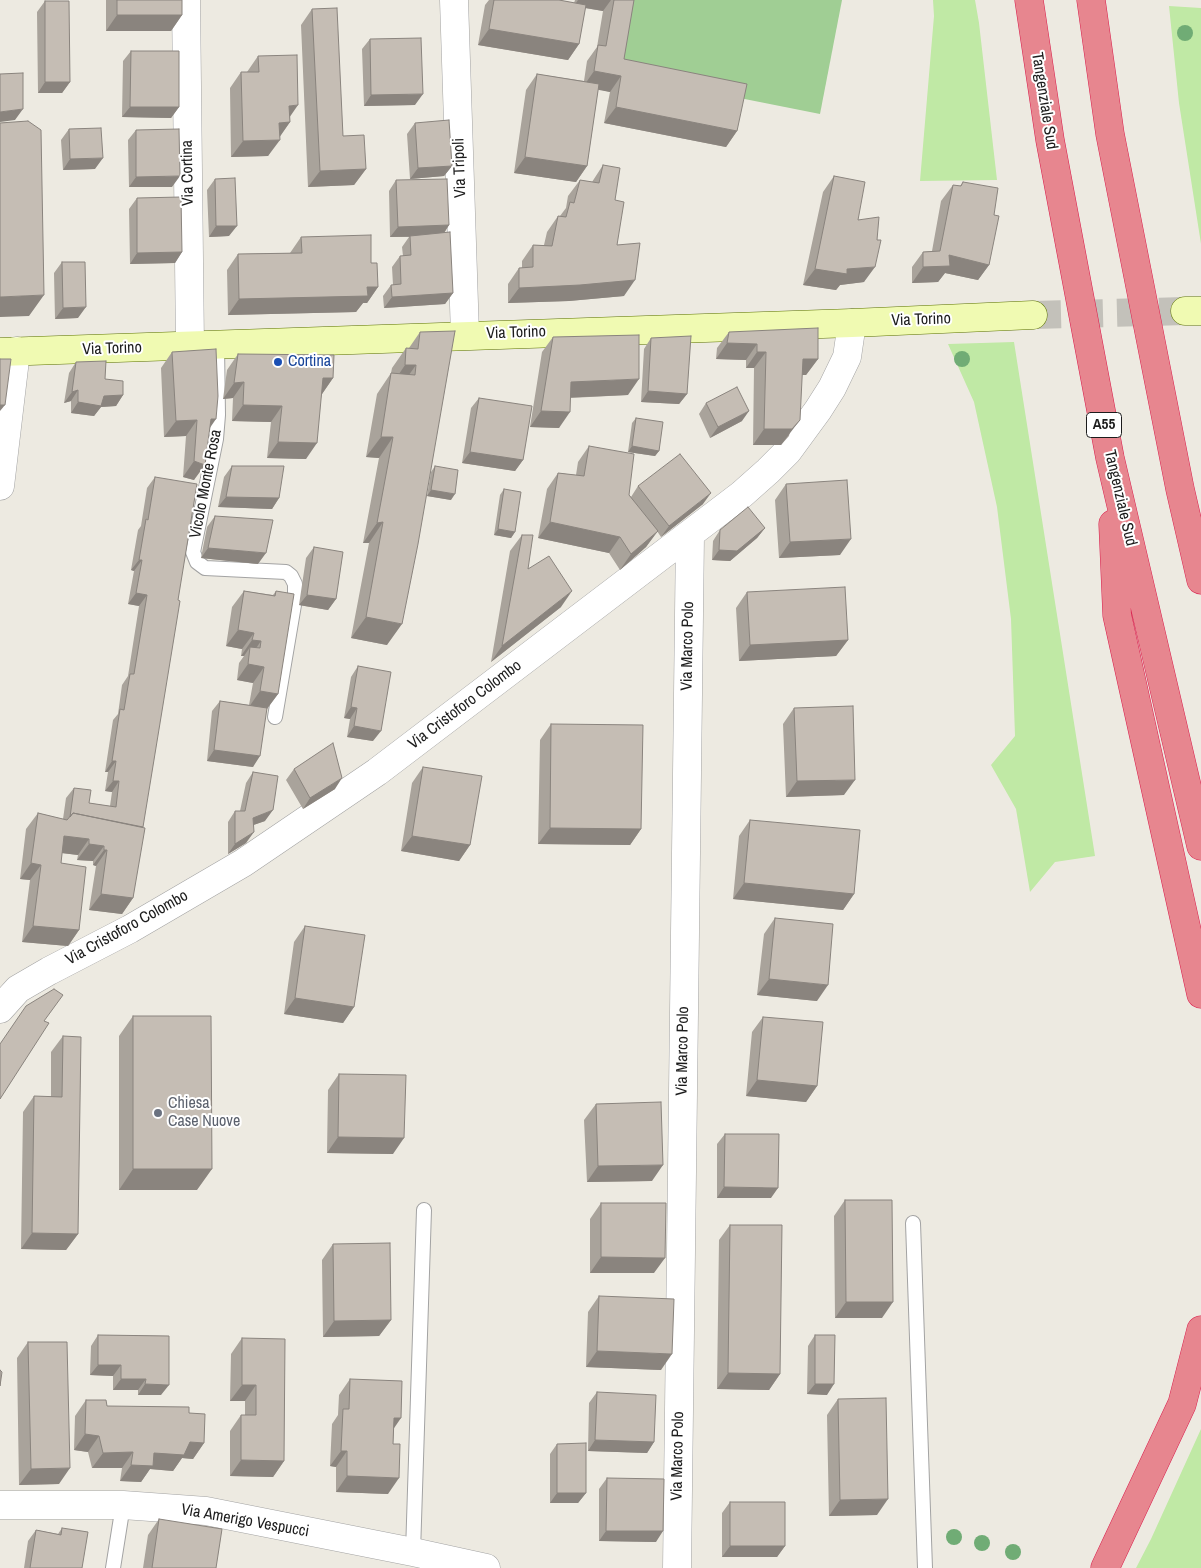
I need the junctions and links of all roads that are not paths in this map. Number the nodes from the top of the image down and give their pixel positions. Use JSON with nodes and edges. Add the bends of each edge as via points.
{"nodes":[{"id":1,"x":186,"y":0,"type":"edge"},
{"id":2,"x":454,"y":0,"type":"edge"},
{"id":3,"x":1029,"y":0,"type":"edge"},
{"id":4,"x":1090,"y":0,"type":"edge"},
{"id":5,"x":1033,"y":315,"type":"tunnel mouth"},
{"id":6,"x":852,"y":323,"type":"junction"},
{"id":7,"x":465,"y":335,"type":"junction"},
{"id":8,"x":217,"y":345,"type":"junction"},
{"id":9,"x":190,"y":346,"type":"junction"},
{"id":10,"x":8,"y":352,"type":"edge"},
{"id":11,"x":1110,"y":458,"type":"junction"},
{"id":12,"x":0,"y":486,"type":"edge"},
{"id":13,"x":690,"y":535,"type":"junction"},
{"id":14,"x":1201,"y":580,"type":"edge"},
{"id":15,"x":275,"y":717,"type":"dead end"},
{"id":16,"x":1201,"y":846,"type":"edge"},
{"id":17,"x":1201,"y":994,"type":"edge"},
{"id":18,"x":0,"y":1009,"type":"edge"},
{"id":19,"x":424,"y":1210,"type":"dead end"},
{"id":20,"x":913,"y":1223,"type":"dead end"},
{"id":21,"x":1201,"y":1330,"type":"edge"},
{"id":22,"x":0,"y":1505,"type":"edge"},
{"id":23,"x":123,"y":1505,"type":"junction"},
{"id":24,"x":413,"y":1552,"type":"junction"},
{"id":25,"x":113,"y":1568,"type":"edge"},
{"id":26,"x":486,"y":1568,"type":"edge"},
{"id":27,"x":677,"y":1568,"type":"edge"},
{"id":28,"x":924,"y":1568,"type":"edge"},
{"id":29,"x":1105,"y":1568,"type":"edge"}],
"edges":[{"from":1,"to":9,"type":"street","name":"Via Cortina"},
{"from":2,"to":7,"type":"street","name":"Via Tripoli"},
{"from":3,"to":11,"type":"highway","name":"Tangenziale Sud","number":"A55","via":[[1050,140]]},
{"from":4,"to":14,"type":"highway","via":[[1110,134]]},
{"from":5,"to":6,"type":"street","name":"Via Torino"},
{"from":6,"to":7,"type":"street","name":"Via Torino"},
{"from":6,"to":13,"type":"street","name":"Via Cristoforo Colombo","via":[[847,356],[836,380],[788,451],[741,495]]},
{"from":7,"to":8,"type":"street","name":"Via Torino"},
{"from":8,"to":9,"type":"street","name":"Via Torino"},
{"from":8,"to":15,"type":"lane","name":"Vicolo Monte Rosa","via":[[216,439],[193,552],[197,562],[205,568],[286,572],[295,584]]},
{"from":9,"to":10,"type":"street","name":"Via Torino"},
{"from":10,"to":12,"type":"street"},
{"from":11,"to":16,"type":"highway","name":"Tangenziale Sud","number":"A55"},
{"from":11,"to":17,"type":"highway","via":[[1117,615]]},
{"from":13,"to":18,"type":"street","name":"Via Cristoforo Colombo","via":[[377,772],[243,863],[18,989]]},
{"from":13,"to":27,"type":"street","name":"Via Marco Polo"},
{"from":19,"to":24,"type":"lane"},
{"from":20,"to":28,"type":"lane"},
{"from":21,"to":29,"type":"highway","via":[[1182,1404]]},
{"from":22,"to":23,"type":"street","name":"Via Amerigo Vespucci"},
{"from":23,"to":24,"type":"street","name":"Via Amerigo Vespucci","via":[[206,1511]]},
{"from":23,"to":25,"type":"lane"},
{"from":24,"to":26,"type":"street","name":"Via Amerigo Vespucci"}]}
